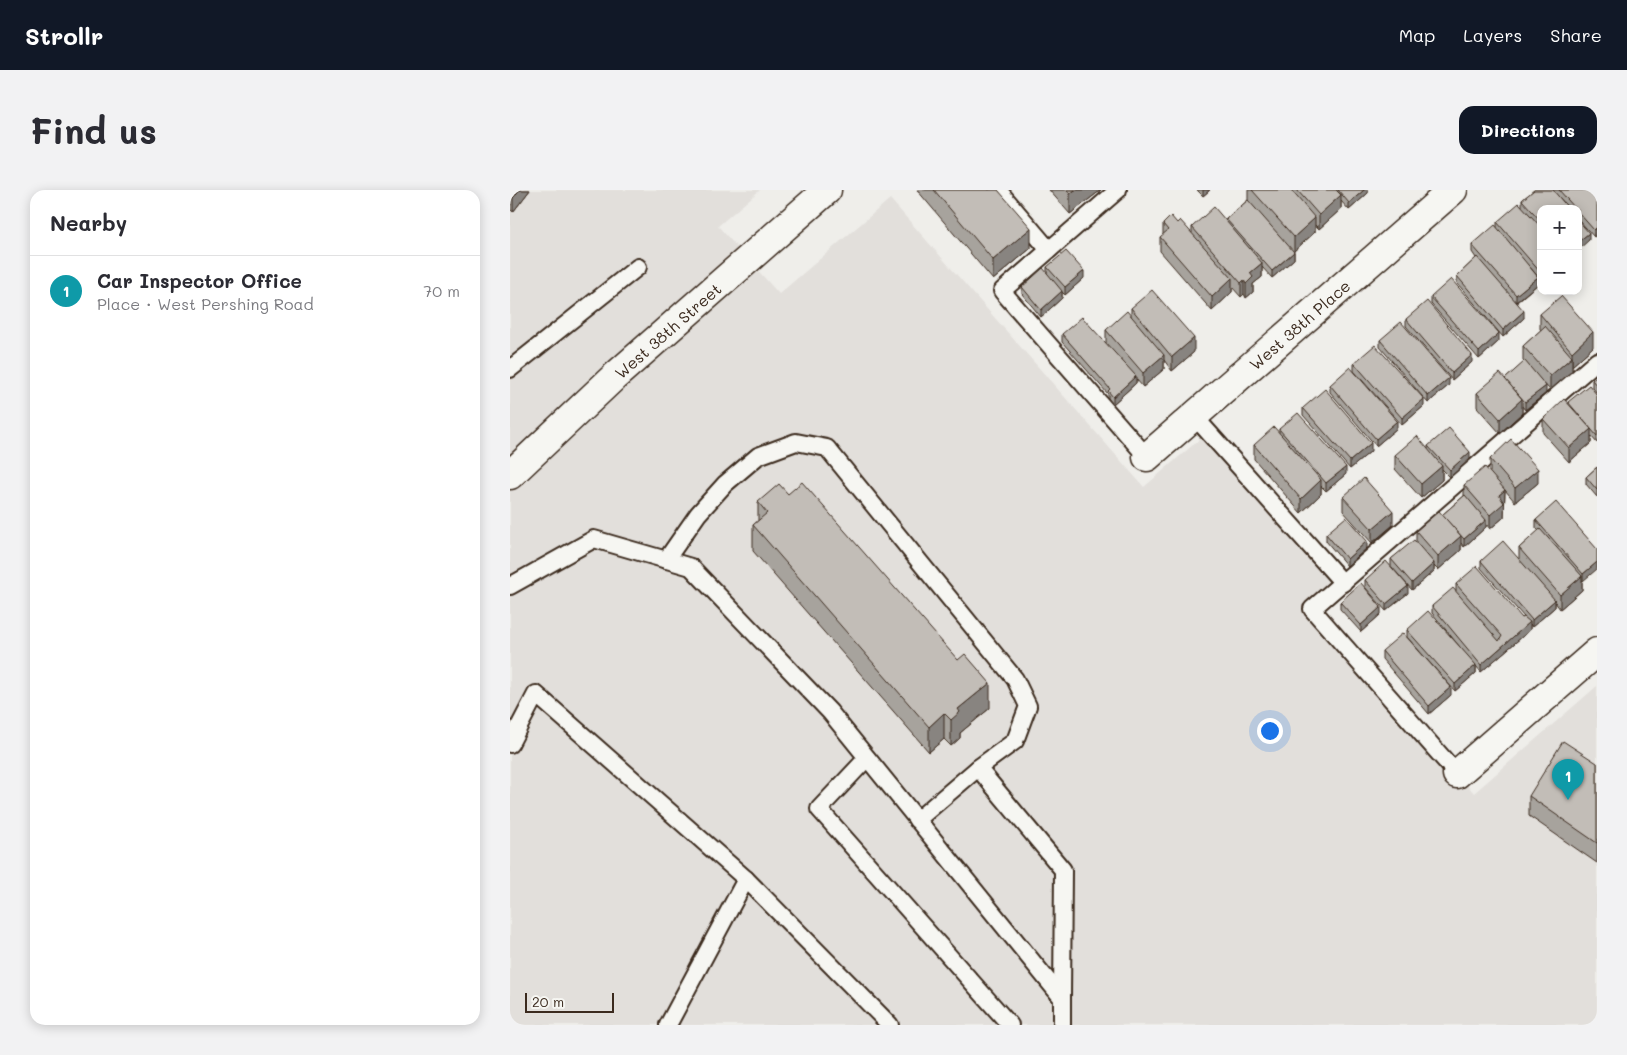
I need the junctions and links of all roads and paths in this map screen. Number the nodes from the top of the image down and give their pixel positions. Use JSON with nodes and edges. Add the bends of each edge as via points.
{"nodes":[{"id":1,"x":827,"y":190,"type":"edge"},
{"id":2,"x":998,"y":190,"type":"edge"},
{"id":3,"x":1118,"y":190,"type":"edge"},
{"id":4,"x":1453,"y":190,"type":"edge"},
{"id":5,"x":1049,"y":250,"type":"junction"},
{"id":6,"x":638,"y":268,"type":"dead end"},
{"id":7,"x":1597,"y":361,"type":"edge"},
{"id":8,"x":510,"y":369,"type":"edge"},
{"id":9,"x":1194,"y":416,"type":"junction"},
{"id":10,"x":1147,"y":457,"type":"joint"},
{"id":11,"x":510,"y":475,"type":"edge"},
{"id":12,"x":666,"y":560,"type":"junction"},
{"id":13,"x":1342,"y":583,"type":"junction"},
{"id":14,"x":510,"y":586,"type":"edge"},
{"id":15,"x":1594,"y":662,"type":"edge"},
{"id":16,"x":510,"y":744,"type":"edge"},
{"id":17,"x":868,"y":758,"type":"junction"},
{"id":18,"x":978,"y":768,"type":"junction"},
{"id":19,"x":1458,"y":774,"type":"joint"},
{"id":20,"x":918,"y":820,"type":"junction"},
{"id":21,"x":746,"y":879,"type":"junction"},
{"id":22,"x":1062,"y":998,"type":"junction"},
{"id":23,"x":668,"y":1025,"type":"edge"},
{"id":24,"x":890,"y":1025,"type":"edge"},
{"id":25,"x":1010,"y":1025,"type":"edge"},
{"id":26,"x":1062,"y":1025,"type":"edge"}],
"edges":[{"from":1,"to":11,"type":"street","name":"West 38th Street","via":[[614,377]]},
{"from":2,"to":5,"type":"lane"},
{"from":3,"to":5,"type":"lane"},
{"from":4,"to":9,"type":"street","name":"West 38th Place"},
{"from":5,"to":10,"type":"lane","via":[[1002,291]]},
{"from":6,"to":8,"type":"lane"},
{"from":7,"to":13,"type":"lane"},
{"from":9,"to":10,"type":"street","name":"West 38th Place"},
{"from":9,"to":13,"type":"lane"},
{"from":12,"to":14,"type":"lane","via":[[594,539]]},
{"from":12,"to":17,"type":"lane","via":[[691,567],[830,712]]},
{"from":12,"to":18,"type":"lane","via":[[698,514],[725,484],[758,456],[796,442],[826,448],[1015,679],[1028,706],[1015,741]]},
{"from":13,"to":19,"type":"lane","via":[[1312,609]]},
{"from":15,"to":19,"type":"street"},
{"from":16,"to":21,"type":"lane","via":[[536,694]]},
{"from":17,"to":20,"type":"lane"},
{"from":17,"to":25,"type":"lane","via":[[819,809]]},
{"from":18,"to":20,"type":"lane"},
{"from":18,"to":22,"type":"lane","via":[[1063,870]]},
{"from":20,"to":22,"type":"lane"},
{"from":21,"to":23,"type":"lane"},
{"from":21,"to":24,"type":"lane"},
{"from":22,"to":26,"type":"lane"}]}
